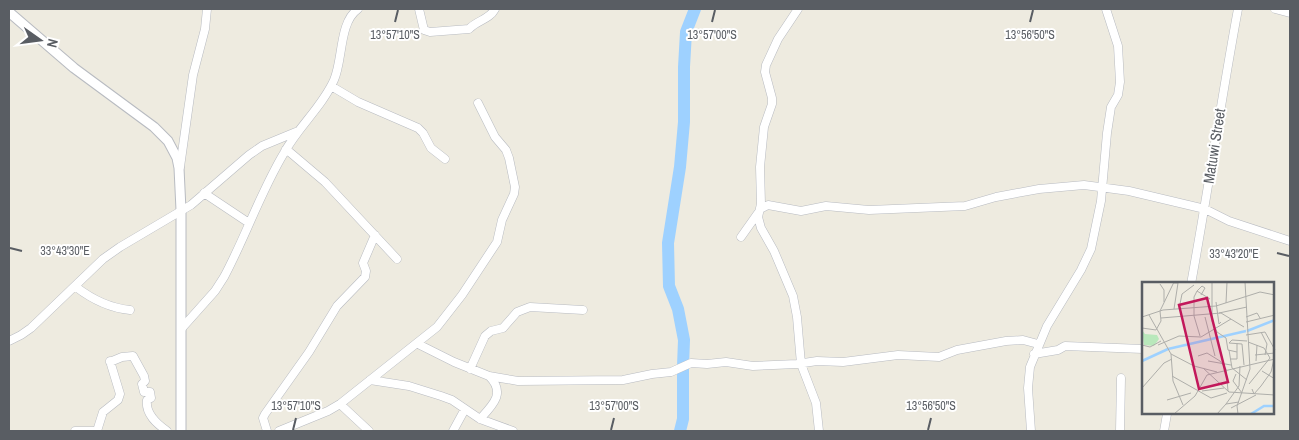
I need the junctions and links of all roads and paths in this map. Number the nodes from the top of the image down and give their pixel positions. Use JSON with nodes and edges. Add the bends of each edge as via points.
{"nodes":[{"id":1,"x":207,"y":9,"type":"edge"},
{"id":2,"x":358,"y":9,"type":"edge"},
{"id":3,"x":419,"y":9,"type":"edge"},
{"id":4,"x":495,"y":9,"type":"edge"},
{"id":5,"x":798,"y":9,"type":"edge"},
{"id":6,"x":1106,"y":9,"type":"edge"},
{"id":7,"x":1238,"y":9,"type":"edge"},
{"id":8,"x":1275,"y":9,"type":"edge"},
{"id":9,"x":9,"y":12,"type":"edge"},
{"id":10,"x":1290,"y":13,"type":"edge"},
{"id":11,"x":331,"y":86,"type":"junction"},
{"id":12,"x":478,"y":103,"type":"dead end"},
{"id":13,"x":297,"y":132,"type":"junction"},
{"id":14,"x":286,"y":149,"type":"junction"},
{"id":15,"x":446,"y":159,"type":"dead end"},
{"id":16,"x":179,"y":168,"type":"junction"},
{"id":17,"x":1103,"y":188,"type":"junction"},
{"id":18,"x":204,"y":193,"type":"junction"},
{"id":19,"x":1205,"y":209,"type":"junction"},
{"id":20,"x":181,"y":210,"type":"junction"},
{"id":21,"x":760,"y":211,"type":"junction"},
{"id":22,"x":249,"y":223,"type":"junction"},
{"id":23,"x":375,"y":235,"type":"junction"},
{"id":24,"x":741,"y":237,"type":"dead end"},
{"id":25,"x":1288,"y":238,"type":"edge"},
{"id":26,"x":397,"y":259,"type":"dead end"},
{"id":27,"x":1191,"y":282,"type":"edge"},
{"id":28,"x":76,"y":287,"type":"junction"},
{"id":29,"x":130,"y":310,"type":"dead end"},
{"id":30,"x":583,"y":310,"type":"dead end"},
{"id":31,"x":182,"y":328,"type":"junction"},
{"id":32,"x":9,"y":341,"type":"edge"},
{"id":33,"x":418,"y":344,"type":"junction"},
{"id":34,"x":1038,"y":344,"type":"junction"},
{"id":35,"x":1142,"y":349,"type":"edge"},
{"id":36,"x":1034,"y":354,"type":"junction"},
{"id":37,"x":801,"y":364,"type":"junction"},
{"id":38,"x":470,"y":369,"type":"junction"},
{"id":39,"x":488,"y":376,"type":"junction"},
{"id":40,"x":1121,"y":378,"type":"dead end"},
{"id":41,"x":370,"y":380,"type":"junction"},
{"id":42,"x":340,"y":404,"type":"junction"},
{"id":43,"x":465,"y":409,"type":"junction"},
{"id":44,"x":1167,"y":415,"type":"edge"},
{"id":45,"x":480,"y":419,"type":"junction"},
{"id":46,"x":75,"y":431,"type":"edge"},
{"id":47,"x":97,"y":431,"type":"edge"},
{"id":48,"x":167,"y":431,"type":"edge"},
{"id":49,"x":181,"y":431,"type":"edge"},
{"id":50,"x":267,"y":431,"type":"edge"},
{"id":51,"x":279,"y":431,"type":"edge"},
{"id":52,"x":369,"y":431,"type":"edge"},
{"id":53,"x":453,"y":431,"type":"edge"},
{"id":54,"x":512,"y":431,"type":"edge"},
{"id":55,"x":819,"y":431,"type":"edge"},
{"id":56,"x":1031,"y":431,"type":"edge"},
{"id":57,"x":1120,"y":431,"type":"edge"},
{"id":58,"x":1164,"y":431,"type":"edge"}],
"edges":[{"from":1,"to":16,"type":"street"},
{"from":2,"to":11,"type":"street","via":[[345,29]]},
{"from":3,"to":4,"type":"street","via":[[422,26],[430,32],[469,29]]},
{"from":5,"to":21,"type":"street","via":[[766,65],[772,104],[764,127]]},
{"from":6,"to":17,"type":"street","via":[[1118,46],[1120,82],[1118,95],[1111,107]]},
{"from":7,"to":19,"type":"street","name":"Matuwi Street"},
{"from":8,"to":10,"type":"street"},
{"from":9,"to":16,"type":"street","via":[[74,68],[154,127],[168,141]]},
{"from":11,"to":13,"type":"street"},
{"from":11,"to":15,"type":"street","via":[[358,102],[418,128],[431,148]]},
{"from":12,"to":33,"type":"street","via":[[510,158],[515,190],[497,242],[462,295]]},
{"from":13,"to":14,"type":"street"},
{"from":13,"to":18,"type":"street","via":[[248,155]]},
{"from":14,"to":22,"type":"street"},
{"from":14,"to":23,"type":"street","via":[[325,182]]},
{"from":16,"to":20,"type":"street"},
{"from":17,"to":19,"type":"street"},
{"from":17,"to":21,"type":"street","via":[[1084,185],[1038,189],[965,206],[869,210],[826,206],[801,211],[768,205]]},
{"from":17,"to":34,"type":"street","via":[[1091,249]]},
{"from":18,"to":20,"type":"street"},
{"from":18,"to":22,"type":"street"},
{"from":19,"to":25,"type":"street","via":[[1229,221]]},
{"from":19,"to":27,"type":"street","name":"Matuwi Street"},
{"from":20,"to":28,"type":"street","via":[[103,259]]},
{"from":20,"to":31,"type":"street"},
{"from":21,"to":24,"type":"street"},
{"from":21,"to":37,"type":"street","via":[[760,224],[793,296]]},
{"from":22,"to":31,"type":"street","via":[[224,277]]},
{"from":23,"to":26,"type":"street"},
{"from":23,"to":50,"type":"street","via":[[363,263],[364,277],[337,306],[265,414]]},
{"from":28,"to":29,"type":"street","via":[[100,303]]},
{"from":28,"to":32,"type":"street","via":[[31,328]]},
{"from":30,"to":38,"type":"street","via":[[530,307],[517,312],[502,328],[485,336]]},
{"from":31,"to":49,"type":"street"},
{"from":33,"to":38,"type":"street"},
{"from":33,"to":41,"type":"street"},
{"from":34,"to":36,"type":"street"},
{"from":34,"to":37,"type":"street","via":[[1015,340],[957,350],[939,357],[898,354]]},
{"from":35,"to":36,"type":"street","via":[[1071,346]]},
{"from":36,"to":56,"type":"street","via":[[1028,377]]},
{"from":37,"to":39,"type":"street","via":[[691,363],[671,372],[623,380],[518,381]]},
{"from":37,"to":55,"type":"street","via":[[816,403]]},
{"from":38,"to":39,"type":"street"},
{"from":39,"to":45,"type":"street","via":[[496,386],[496,399]]},
{"from":40,"to":57,"type":"street"},
{"from":41,"to":42,"type":"street"},
{"from":41,"to":43,"type":"street","via":[[426,391],[452,400]]},
{"from":42,"to":51,"type":"street"},
{"from":42,"to":52,"type":"street"},
{"from":43,"to":45,"type":"street"},
{"from":43,"to":53,"type":"street"},
{"from":44,"to":58,"type":"street"},
{"from":45,"to":54,"type":"street"},
{"from":46,"to":47,"type":"street"},
{"from":47,"to":48,"type":"street","via":[[103,412],[118,400],[120,394],[110,362],[133,356],[144,376],[144,392],[150,392],[152,398],[147,400],[148,410],[156,423]]}]}
